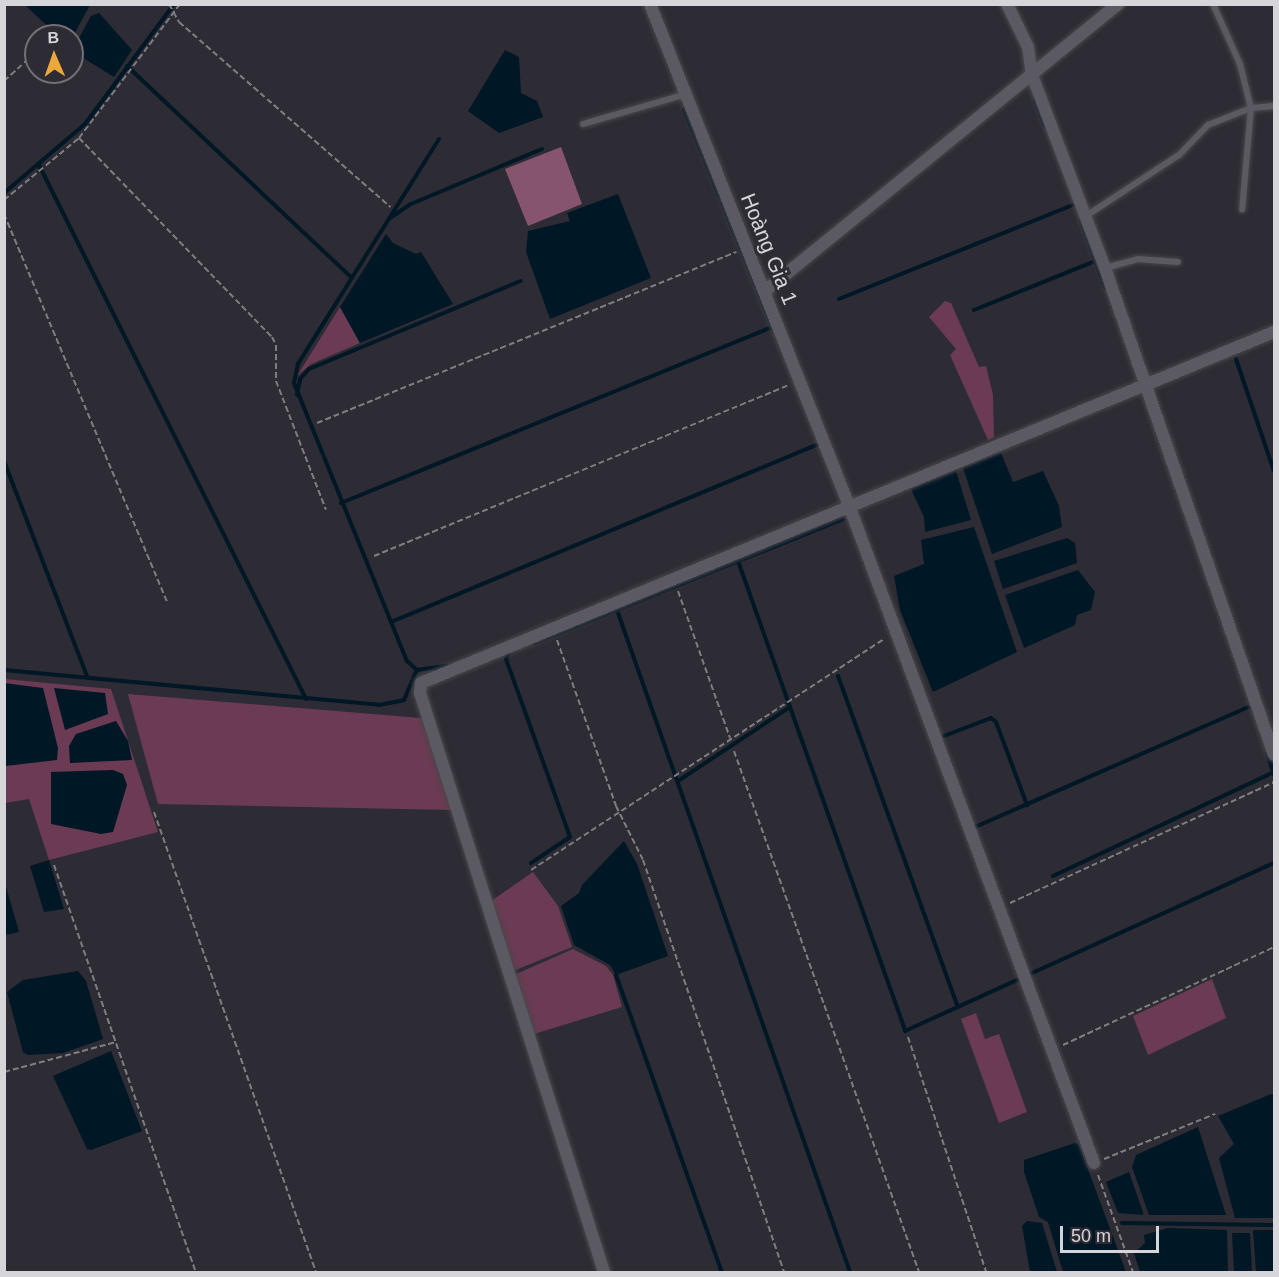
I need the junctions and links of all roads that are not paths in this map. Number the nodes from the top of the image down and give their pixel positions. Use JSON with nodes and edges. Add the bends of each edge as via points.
{"nodes":[{"id":1,"x":650,"y":4,"type":"edge"},
{"id":2,"x":1007,"y":4,"type":"edge"},
{"id":3,"x":1118,"y":4,"type":"edge"},
{"id":4,"x":1213,"y":4,"type":"edge"},
{"id":5,"x":1032,"y":75,"type":"junction"},
{"id":6,"x":686,"y":94,"type":"junction"},
{"id":7,"x":1275,"y":106,"type":"edge"},
{"id":8,"x":1251,"y":108,"type":"junction"},
{"id":9,"x":583,"y":124,"type":"dead end"},
{"id":10,"x":1242,"y":210,"type":"dead end"},
{"id":11,"x":1086,"y":216,"type":"junction"},
{"id":12,"x":1178,"y":262,"type":"dead end"},
{"id":13,"x":1105,"y":268,"type":"junction"},
{"id":14,"x":765,"y":291,"type":"junction"},
{"id":15,"x":1275,"y":332,"type":"edge"},
{"id":16,"x":1146,"y":384,"type":"junction"},
{"id":17,"x":850,"y":508,"type":"junction"},
{"id":18,"x":1275,"y":755,"type":"edge"},
{"id":19,"x":1094,"y":1163,"type":"road end"},
{"id":20,"x":604,"y":1272,"type":"edge"}],
"edges":[{"from":1,"to":6,"type":"street","name":"Hoàng Gia 1"},
{"from":2,"to":5,"type":"street","via":[[1028,47]]},
{"from":3,"to":5,"type":"street"},
{"from":4,"to":8,"type":"lane","via":[[1240,64]]},
{"from":5,"to":11,"type":"street"},
{"from":5,"to":14,"type":"street"},
{"from":6,"to":9,"type":"lane"},
{"from":6,"to":14,"type":"street","name":"Hoàng Gia 1"},
{"from":7,"to":8,"type":"lane"},
{"from":8,"to":10,"type":"lane"},
{"from":8,"to":11,"type":"lane","via":[[1208,125],[1179,155]]},
{"from":11,"to":13,"type":"street"},
{"from":12,"to":13,"type":"lane","via":[[1138,260]]},
{"from":13,"to":16,"type":"street"},
{"from":14,"to":17,"type":"street","name":"Hoàng Gia 1"},
{"from":15,"to":16,"type":"street"},
{"from":16,"to":17,"type":"street"},
{"from":16,"to":18,"type":"street"},
{"from":17,"to":19,"type":"street","name":"Hoàng Gia 1"},
{"from":17,"to":20,"type":"street","via":[[426,680],[420,693]]}]}
